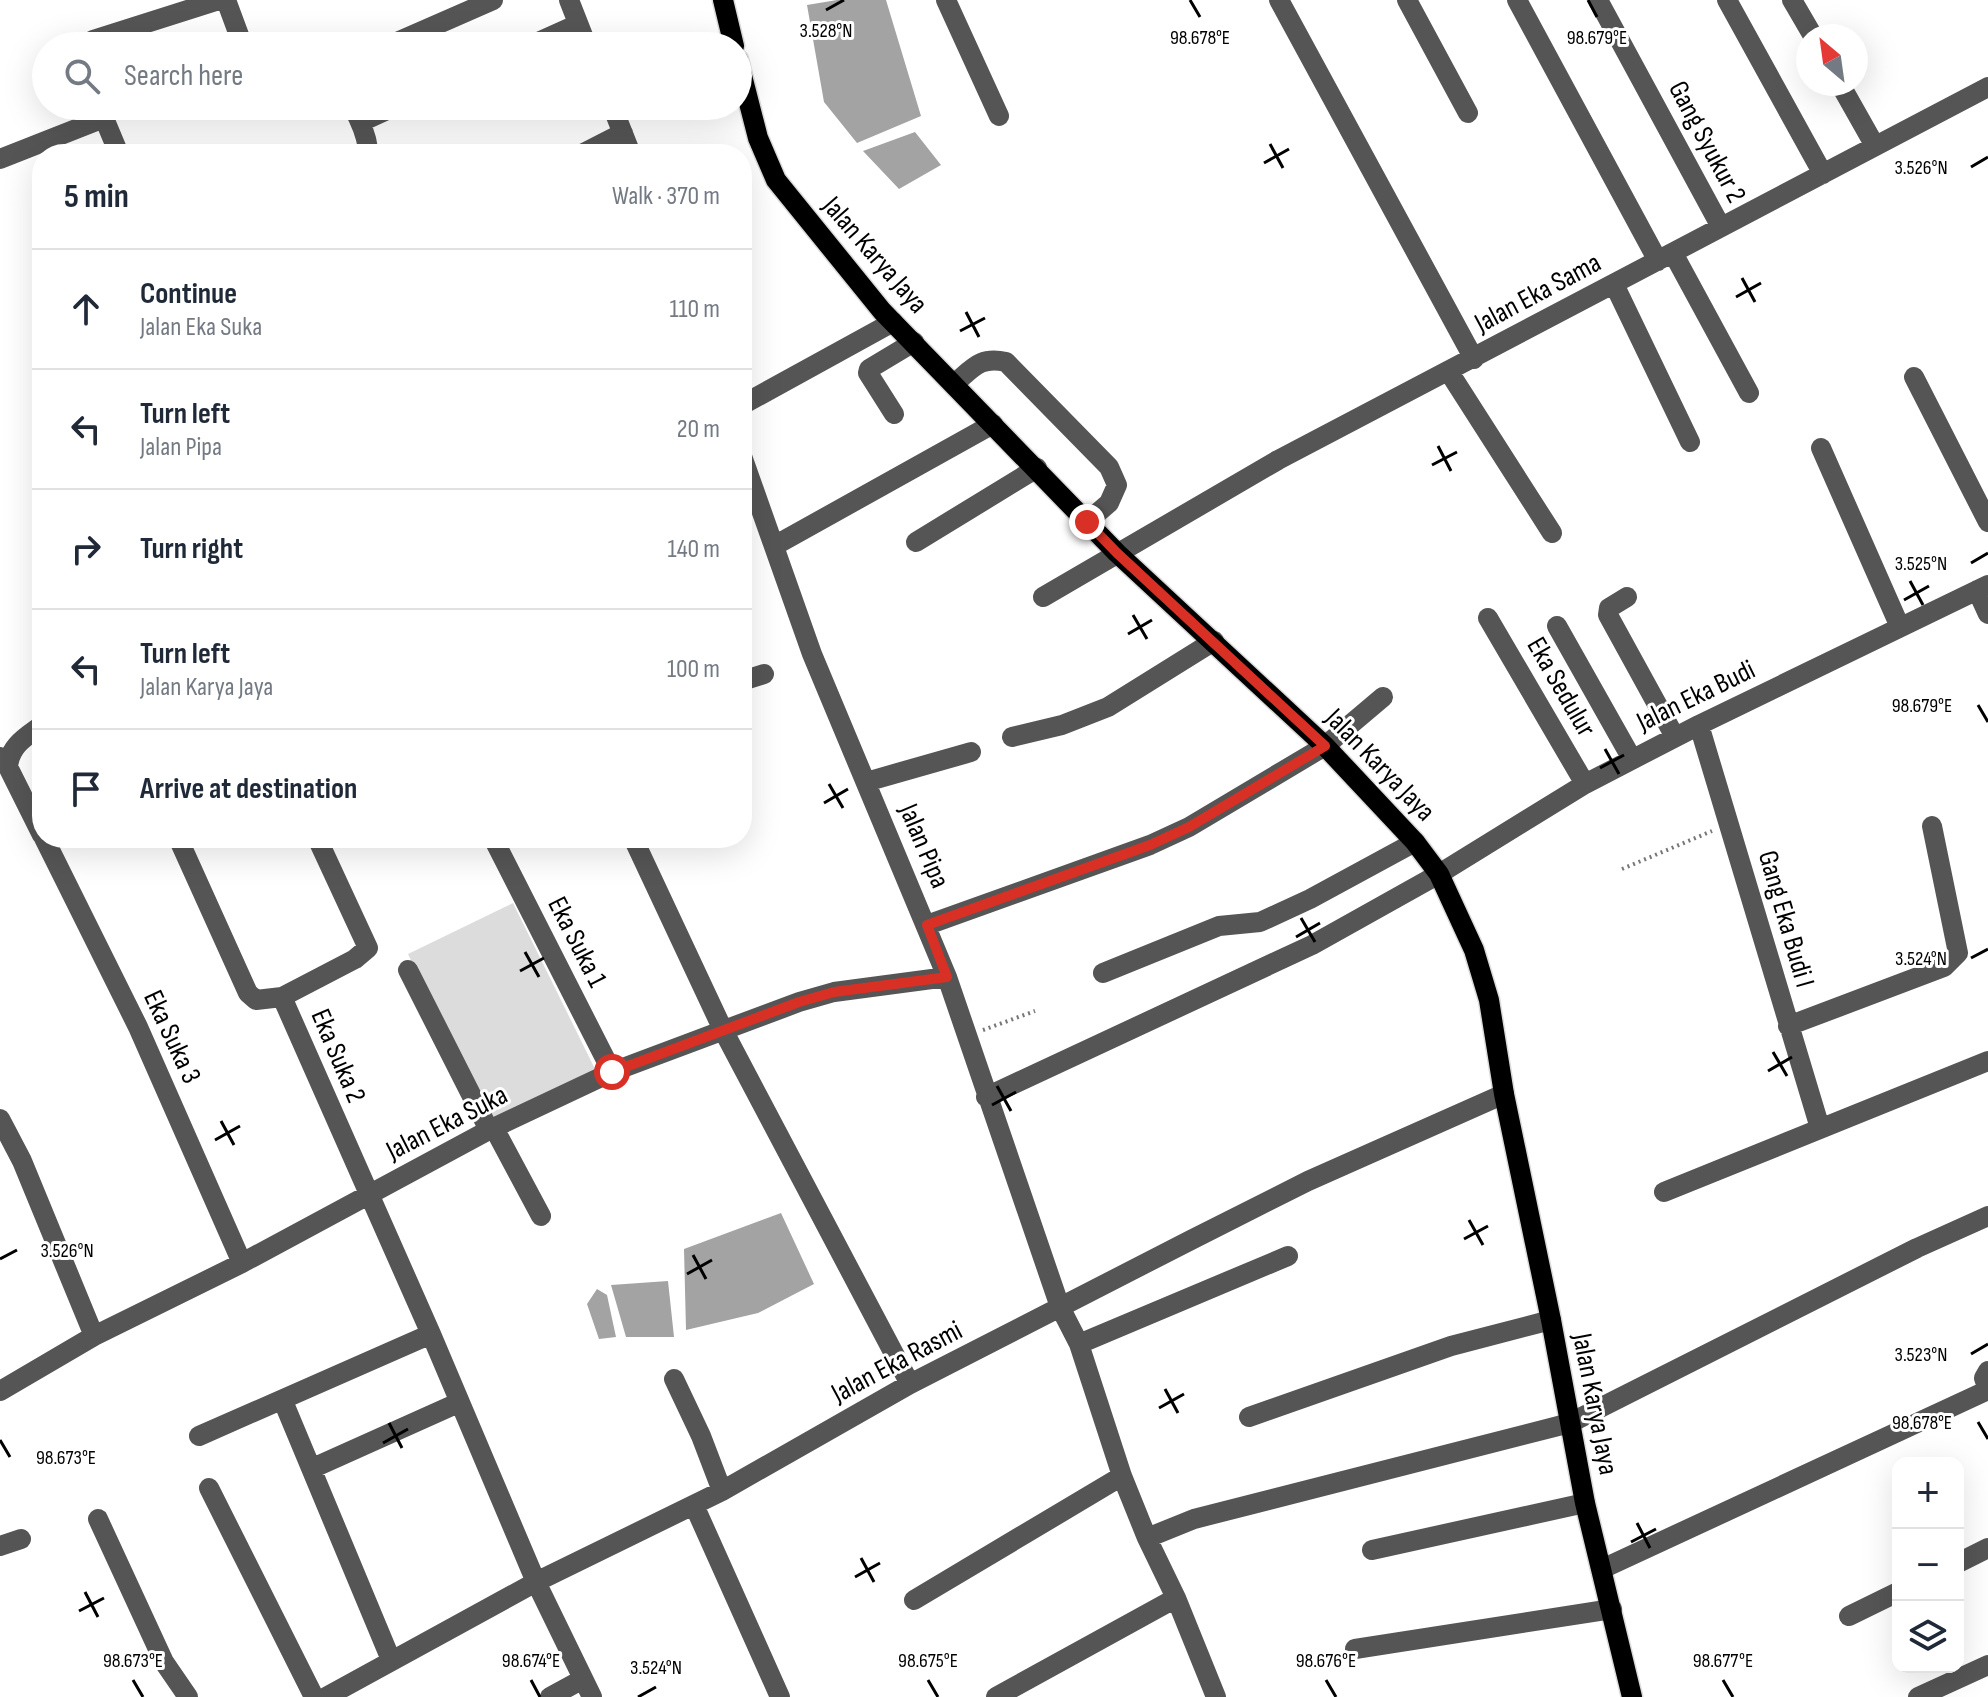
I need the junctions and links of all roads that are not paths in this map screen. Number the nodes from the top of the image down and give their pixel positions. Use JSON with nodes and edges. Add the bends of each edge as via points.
{"nodes":[{"id":1,"x":219,"y":0,"type":"edge"},
{"id":2,"x":226,"y":0,"type":"edge"},
{"id":3,"x":493,"y":0,"type":"edge"},
{"id":4,"x":569,"y":0,"type":"edge"},
{"id":5,"x":723,"y":0,"type":"edge"},
{"id":6,"x":946,"y":0,"type":"edge"},
{"id":7,"x":1279,"y":0,"type":"edge"},
{"id":8,"x":1407,"y":0,"type":"edge"},
{"id":9,"x":1517,"y":0,"type":"edge"},
{"id":10,"x":1598,"y":0,"type":"edge"},
{"id":11,"x":1727,"y":0,"type":"edge"},
{"id":12,"x":1792,"y":0,"type":"edge"},
{"id":13,"x":578,"y":24,"type":"junction"},
{"id":14,"x":1806,"y":24,"type":"edge"},
{"id":15,"x":118,"y":32,"type":"edge"},
{"id":16,"x":238,"y":32,"type":"edge"},
{"id":17,"x":420,"y":32,"type":"edge"},
{"id":18,"x":560,"y":32,"type":"edge"},
{"id":19,"x":581,"y":32,"type":"edge"},
{"id":20,"x":731,"y":32,"type":"edge"},
{"id":21,"x":1988,"y":87,"type":"edge"},
{"id":22,"x":1847,"y":96,"type":"edge"},
{"id":23,"x":1468,"y":113,"type":"dead end"},
{"id":24,"x":752,"y":115,"type":"edge"},
{"id":25,"x":999,"y":116,"type":"dead end"},
{"id":26,"x":85,"y":120,"type":"edge"},
{"id":27,"x":105,"y":120,"type":"edge"},
{"id":28,"x":359,"y":120,"type":"edge"},
{"id":29,"x":618,"y":120,"type":"edge"},
{"id":30,"x":623,"y":133,"type":"junction"},
{"id":31,"x":32,"y":144,"type":"edge"},
{"id":32,"x":33,"y":144,"type":"edge"},
{"id":33,"x":115,"y":144,"type":"edge"},
{"id":34,"x":366,"y":144,"type":"edge"},
{"id":35,"x":602,"y":144,"type":"edge"},
{"id":36,"x":627,"y":144,"type":"edge"},
{"id":37,"x":1875,"y":146,"type":"junction"},
{"id":38,"x":0,"y":159,"type":"edge"},
{"id":39,"x":1823,"y":174,"type":"junction"},
{"id":40,"x":1721,"y":227,"type":"junction"},
{"id":41,"x":1665,"y":257,"type":"junction"},
{"id":42,"x":1614,"y":284,"type":"junction"},
{"id":43,"x":893,"y":322,"type":"junction"},
{"id":44,"x":914,"y":342,"type":"junction"},
{"id":45,"x":1474,"y":359,"type":"junction"},
{"id":46,"x":1449,"y":372,"type":"junction"},
{"id":47,"x":1914,"y":377,"type":"dead end"},
{"id":48,"x":954,"y":384,"type":"junction"},
{"id":49,"x":1749,"y":393,"type":"dead end"},
{"id":50,"x":752,"y":400,"type":"edge"},
{"id":51,"x":894,"y":414,"type":"dead end"},
{"id":52,"x":993,"y":424,"type":"junction"},
{"id":53,"x":1690,"y":442,"type":"dead end"},
{"id":54,"x":1821,"y":448,"type":"dead end"},
{"id":55,"x":1037,"y":468,"type":"junction"},
{"id":56,"x":752,"y":484,"type":"edge"},
{"id":57,"x":1087,"y":522,"type":"junction"},
{"id":58,"x":1988,"y":522,"type":"edge"},
{"id":59,"x":1552,"y":533,"type":"dead end"},
{"id":60,"x":916,"y":542,"type":"dead end"},
{"id":61,"x":774,"y":546,"type":"junction"},
{"id":62,"x":1117,"y":553,"type":"junction"},
{"id":63,"x":1983,"y":587,"type":"edge"},
{"id":64,"x":1043,"y":597,"type":"dead end"},
{"id":65,"x":1627,"y":597,"type":"dead end"},
{"id":66,"x":1988,"y":614,"type":"edge"},
{"id":67,"x":1488,"y":618,"type":"dead end"},
{"id":68,"x":1557,"y":626,"type":"dead end"},
{"id":69,"x":1900,"y":627,"type":"junction"},
{"id":70,"x":1214,"y":641,"type":"junction"},
{"id":71,"x":764,"y":674,"type":"dead end"},
{"id":72,"x":752,"y":678,"type":"edge"},
{"id":73,"x":1383,"y":697,"type":"dead end"},
{"id":74,"x":1699,"y":725,"type":"junction"},
{"id":75,"x":32,"y":732,"type":"edge"},
{"id":76,"x":1012,"y":737,"type":"dead end"},
{"id":77,"x":1675,"y":737,"type":"junction"},
{"id":78,"x":1325,"y":746,"type":"junction"},
{"id":79,"x":971,"y":752,"type":"dead end"},
{"id":80,"x":1632,"y":759,"type":"junction"},
{"id":81,"x":4,"y":762,"type":"edge"},
{"id":82,"x":866,"y":782,"type":"junction"},
{"id":83,"x":1585,"y":784,"type":"junction"},
{"id":84,"x":32,"y":815,"type":"edge"},
{"id":85,"x":1932,"y":826,"type":"dead end"},
{"id":86,"x":1415,"y":842,"type":"junction"},
{"id":87,"x":49,"y":848,"type":"edge"},
{"id":88,"x":183,"y":848,"type":"edge"},
{"id":89,"x":322,"y":848,"type":"edge"},
{"id":90,"x":498,"y":848,"type":"edge"},
{"id":91,"x":638,"y":848,"type":"edge"},
{"id":92,"x":1439,"y":874,"type":"junction"},
{"id":93,"x":927,"y":925,"type":"junction"},
{"id":94,"x":408,"y":970,"type":"dead end"},
{"id":95,"x":1103,"y":973,"type":"dead end"},
{"id":96,"x":947,"y":977,"type":"junction"},
{"id":97,"x":282,"y":997,"type":"junction"},
{"id":98,"x":1788,"y":1026,"type":"junction"},
{"id":99,"x":723,"y":1030,"type":"junction"},
{"id":100,"x":1988,"y":1061,"type":"edge"},
{"id":101,"x":612,"y":1072,"type":"junction"},
{"id":102,"x":1504,"y":1094,"type":"junction"},
{"id":103,"x":986,"y":1097,"type":"junction"},
{"id":104,"x":0,"y":1119,"type":"edge"},
{"id":105,"x":1820,"y":1128,"type":"junction"},
{"id":106,"x":492,"y":1129,"type":"junction"},
{"id":107,"x":1664,"y":1192,"type":"dead end"},
{"id":108,"x":368,"y":1195,"type":"junction"},
{"id":109,"x":541,"y":1216,"type":"dead end"},
{"id":110,"x":1988,"y":1216,"type":"edge"},
{"id":111,"x":1288,"y":1256,"type":"dead end"},
{"id":112,"x":242,"y":1263,"type":"junction"},
{"id":113,"x":1060,"y":1307,"type":"junction"},
{"id":114,"x":1551,"y":1320,"type":"junction"},
{"id":115,"x":431,"y":1334,"type":"junction"},
{"id":116,"x":94,"y":1336,"type":"junction"},
{"id":117,"x":1079,"y":1344,"type":"junction"},
{"id":118,"x":1988,"y":1371,"type":"edge"},
{"id":119,"x":674,"y":1379,"type":"dead end"},
{"id":120,"x":910,"y":1384,"type":"junction"},
{"id":121,"x":0,"y":1391,"type":"edge"},
{"id":122,"x":283,"y":1401,"type":"junction"},
{"id":123,"x":458,"y":1403,"type":"junction"},
{"id":124,"x":1249,"y":1417,"type":"dead end"},
{"id":125,"x":1570,"y":1423,"type":"junction"},
{"id":126,"x":199,"y":1436,"type":"dead end"},
{"id":127,"x":313,"y":1468,"type":"junction"},
{"id":128,"x":1122,"y":1476,"type":"junction"},
{"id":129,"x":209,"y":1488,"type":"dead end"},
{"id":130,"x":722,"y":1491,"type":"junction"},
{"id":131,"x":1585,"y":1503,"type":"junction"},
{"id":132,"x":694,"y":1505,"type":"junction"},
{"id":133,"x":98,"y":1519,"type":"dead end"},
{"id":134,"x":1147,"y":1538,"type":"junction"},
{"id":135,"x":1988,"y":1548,"type":"edge"},
{"id":136,"x":1372,"y":1550,"type":"dead end"},
{"id":137,"x":1964,"y":1560,"type":"edge"},
{"id":138,"x":1602,"y":1569,"type":"junction"},
{"id":139,"x":536,"y":1582,"type":"junction"},
{"id":140,"x":1892,"y":1595,"type":"edge"},
{"id":141,"x":1176,"y":1598,"type":"junction"},
{"id":142,"x":914,"y":1600,"type":"dead end"},
{"id":143,"x":1612,"y":1609,"type":"junction"},
{"id":144,"x":1849,"y":1616,"type":"dead end"},
{"id":145,"x":1355,"y":1649,"type":"dead end"},
{"id":146,"x":391,"y":1660,"type":"junction"},
{"id":147,"x":1988,"y":1665,"type":"edge"},
{"id":148,"x":587,"y":1688,"type":"edge"},
{"id":149,"x":188,"y":1697,"type":"edge"},
{"id":150,"x":314,"y":1697,"type":"edge"},
{"id":151,"x":326,"y":1697,"type":"edge"},
{"id":152,"x":550,"y":1697,"type":"edge"},
{"id":153,"x":780,"y":1697,"type":"edge"},
{"id":154,"x":996,"y":1697,"type":"edge"},
{"id":155,"x":1216,"y":1697,"type":"edge"},
{"id":156,"x":1632,"y":1697,"type":"edge"},
{"id":157,"x":1918,"y":1697,"type":"edge"}],
"edges":[{"from":1,"to":15,"type":"street"},
{"from":2,"to":16,"type":"street"},
{"from":3,"to":17,"type":"street"},
{"from":4,"to":13,"type":"street"},
{"from":5,"to":20,"type":"main road"},
{"from":6,"to":25,"type":"street"},
{"from":7,"to":45,"type":"street"},
{"from":8,"to":23,"type":"street"},
{"from":9,"to":41,"type":"street"},
{"from":10,"to":40,"type":"street","name":"Gang Syukur 2"},
{"from":11,"to":39,"type":"street"},
{"from":12,"to":14,"type":"street"},
{"from":13,"to":18,"type":"street"},
{"from":13,"to":19,"type":"street"},
{"from":21,"to":37,"type":"street","name":"Jalan Eka Sama"},
{"from":22,"to":37,"type":"street"},
{"from":24,"to":43,"type":"main road","name":"Jalan Karya Jaya","via":[[776,180]]},
{"from":26,"to":32,"type":"street"},
{"from":27,"to":33,"type":"street"},
{"from":28,"to":34,"type":"street"},
{"from":29,"to":30,"type":"street"},
{"from":30,"to":35,"type":"street"},
{"from":30,"to":36,"type":"street"},
{"from":31,"to":38,"type":"street"},
{"from":37,"to":39,"type":"street","name":"Jalan Eka Sama"},
{"from":39,"to":40,"type":"street","name":"Jalan Eka Sama"},
{"from":40,"to":41,"type":"street","name":"Jalan Eka Sama"},
{"from":41,"to":42,"type":"street","name":"Jalan Eka Sama"},
{"from":41,"to":49,"type":"street"},
{"from":42,"to":45,"type":"street","name":"Jalan Eka Sama"},
{"from":42,"to":53,"type":"street"},
{"from":43,"to":44,"type":"main road","name":"Jalan Karya Jaya"},
{"from":43,"to":50,"type":"street"},
{"from":44,"to":48,"type":"main road","name":"Jalan Karya Jaya"},
{"from":44,"to":51,"type":"street","via":[[869,369]]},
{"from":45,"to":46,"type":"street","name":"Jalan Eka Sama"},
{"from":46,"to":59,"type":"street"},
{"from":46,"to":62,"type":"street","name":"Jalan Eka Sama","via":[[1278,460]]},
{"from":47,"to":58,"type":"street"},
{"from":48,"to":52,"type":"main road","name":"Jalan Karya Jaya"},
{"from":48,"to":57,"type":"street","via":[[978,363],[991,358],[1006,362],[1109,467],[1117,485],[1109,503]]},
{"from":52,"to":55,"type":"main road","name":"Jalan Karya Jaya"},
{"from":52,"to":61,"type":"street"},
{"from":54,"to":69,"type":"street"},
{"from":55,"to":57,"type":"main road","name":"Jalan Karya Jaya"},
{"from":55,"to":60,"type":"street"},
{"from":56,"to":61,"type":"street","name":"Jalan Pipa"},
{"from":57,"to":62,"type":"main road","name":"Jalan Karya Jaya"},
{"from":61,"to":82,"type":"street","name":"Jalan Pipa"},
{"from":62,"to":64,"type":"street","name":"Jalan Eka Sama"},
{"from":62,"to":70,"type":"main road","name":"Jalan Karya Jaya"},
{"from":63,"to":66,"type":"street"},
{"from":63,"to":69,"type":"street","name":"Jalan Eka Budi"},
{"from":65,"to":77,"type":"street","via":[[1609,608],[1608,615]]},
{"from":67,"to":83,"type":"street","name":"Eka Sedulur"},
{"from":68,"to":80,"type":"street"},
{"from":69,"to":74,"type":"street","name":"Jalan Eka Budi"},
{"from":70,"to":76,"type":"street","via":[[1108,707]]},
{"from":70,"to":78,"type":"main road","name":"Jalan Karya Jaya"},
{"from":71,"to":72,"type":"street"},
{"from":73,"to":78,"type":"street"},
{"from":74,"to":77,"type":"street","name":"Jalan Eka Budi"},
{"from":74,"to":98,"type":"street","name":"Gang Eka Budi I"},
{"from":75,"to":81,"type":"street"},
{"from":77,"to":80,"type":"street","name":"Jalan Eka Budi"},
{"from":78,"to":86,"type":"main road","name":"Jalan Karya Jaya"},
{"from":78,"to":93,"type":"street","via":[[1189,827],[1138,850]]},
{"from":79,"to":82,"type":"street"},
{"from":80,"to":83,"type":"street","name":"Jalan Eka Budi"},
{"from":81,"to":84,"type":"street","name":"Eka Suka 3"},
{"from":82,"to":93,"type":"street","name":"Jalan Pipa"},
{"from":83,"to":92,"type":"street","name":"Jalan Eka Budi"},
{"from":85,"to":98,"type":"street","via":[[1958,953],[1944,967]]},
{"from":86,"to":92,"type":"main road","name":"Jalan Karya Jaya"},
{"from":86,"to":95,"type":"street","via":[[1260,922],[1219,926]]},
{"from":87,"to":112,"type":"street","name":"Eka Suka 3","via":[[138,1027]]},
{"from":88,"to":97,"type":"street","name":"Eka Suka 2","via":[[248,993],[256,1000]]},
{"from":89,"to":97,"type":"street","via":[[368,948]]},
{"from":90,"to":101,"type":"street","name":"Eka Suka 1"},
{"from":91,"to":99,"type":"street"},
{"from":92,"to":102,"type":"main road","name":"Jalan Karya Jaya","via":[[1474,950],[1489,1000]]},
{"from":92,"to":103,"type":"street","name":"Jalan Eka Budi","via":[[1312,945]]},
{"from":93,"to":96,"type":"street","name":"Jalan Pipa"},
{"from":94,"to":106,"type":"street"},
{"from":96,"to":99,"type":"street","name":"Jalan Eka Suka","via":[[834,992]]},
{"from":96,"to":103,"type":"street","name":"Jalan Pipa"},
{"from":97,"to":108,"type":"street","name":"Eka Suka 2"},
{"from":98,"to":105,"type":"street","name":"Gang Eka Budi I"},
{"from":99,"to":101,"type":"street","name":"Jalan Eka Suka"},
{"from":99,"to":120,"type":"street"},
{"from":100,"to":105,"type":"street"},
{"from":101,"to":106,"type":"street","name":"Jalan Eka Suka"},
{"from":102,"to":113,"type":"street","name":"Jalan Eka Rasmi","via":[[1308,1181]]},
{"from":102,"to":114,"type":"main road","name":"Jalan Karya Jaya"},
{"from":103,"to":113,"type":"street","name":"Jalan Pipa"},
{"from":104,"to":116,"type":"street"},
{"from":105,"to":107,"type":"street"},
{"from":106,"to":108,"type":"street","name":"Jalan Eka Suka"},
{"from":106,"to":109,"type":"street"},
{"from":108,"to":112,"type":"street","name":"Jalan Eka Suka"},
{"from":108,"to":115,"type":"street","name":"Eka Suka 2"},
{"from":110,"to":125,"type":"street"},
{"from":111,"to":117,"type":"street"},
{"from":112,"to":116,"type":"street","name":"Jalan Eka Suka"},
{"from":113,"to":117,"type":"street","name":"Jalan Pipa"},
{"from":113,"to":120,"type":"street","name":"Jalan Eka Rasmi"},
{"from":114,"to":124,"type":"street","via":[[1451,1346]]},
{"from":114,"to":125,"type":"main road","name":"Jalan Karya Jaya"},
{"from":115,"to":122,"type":"street"},
{"from":115,"to":123,"type":"street","name":"Eka Suka 2"},
{"from":116,"to":121,"type":"street","name":"Jalan Eka Suka"},
{"from":117,"to":128,"type":"street","name":"Jalan Pipa"},
{"from":118,"to":138,"type":"street","via":[[1988,1390]]},
{"from":119,"to":130,"type":"street"},
{"from":120,"to":130,"type":"street","name":"Jalan Eka Rasmi"},
{"from":122,"to":126,"type":"street"},
{"from":122,"to":127,"type":"street"},
{"from":123,"to":127,"type":"street"},
{"from":123,"to":139,"type":"street","name":"Eka Suka 2"},
{"from":125,"to":131,"type":"main road","name":"Jalan Karya Jaya"},
{"from":125,"to":134,"type":"street","via":[[1194,1519]]},
{"from":127,"to":146,"type":"street"},
{"from":128,"to":134,"type":"street","name":"Jalan Pipa"},
{"from":128,"to":142,"type":"street"},
{"from":129,"to":150,"type":"street"},
{"from":130,"to":132,"type":"street","name":"Jalan Eka Rasmi"},
{"from":131,"to":136,"type":"street"},
{"from":131,"to":138,"type":"main road","name":"Jalan Karya Jaya"},
{"from":132,"to":139,"type":"street","name":"Jalan Eka Rasmi"},
{"from":132,"to":153,"type":"street"},
{"from":133,"to":149,"type":"street","via":[[164,1662]]},
{"from":134,"to":141,"type":"street","name":"Jalan Pipa"},
{"from":135,"to":137,"type":"street"},
{"from":138,"to":143,"type":"main road","name":"Jalan Karya Jaya"},
{"from":139,"to":146,"type":"street","name":"Jalan Eka Rasmi"},
{"from":139,"to":148,"type":"street","name":"Eka Suka 2"},
{"from":140,"to":144,"type":"street"},
{"from":141,"to":154,"type":"street"},
{"from":141,"to":155,"type":"street","name":"Jalan Pipa"},
{"from":143,"to":145,"type":"street"},
{"from":143,"to":156,"type":"main road","name":"Jalan Karya Jaya"},
{"from":146,"to":151,"type":"street","name":"Jalan Eka Rasmi"},
{"from":147,"to":157,"type":"street"},
{"from":148,"to":152,"type":"street"}]}
